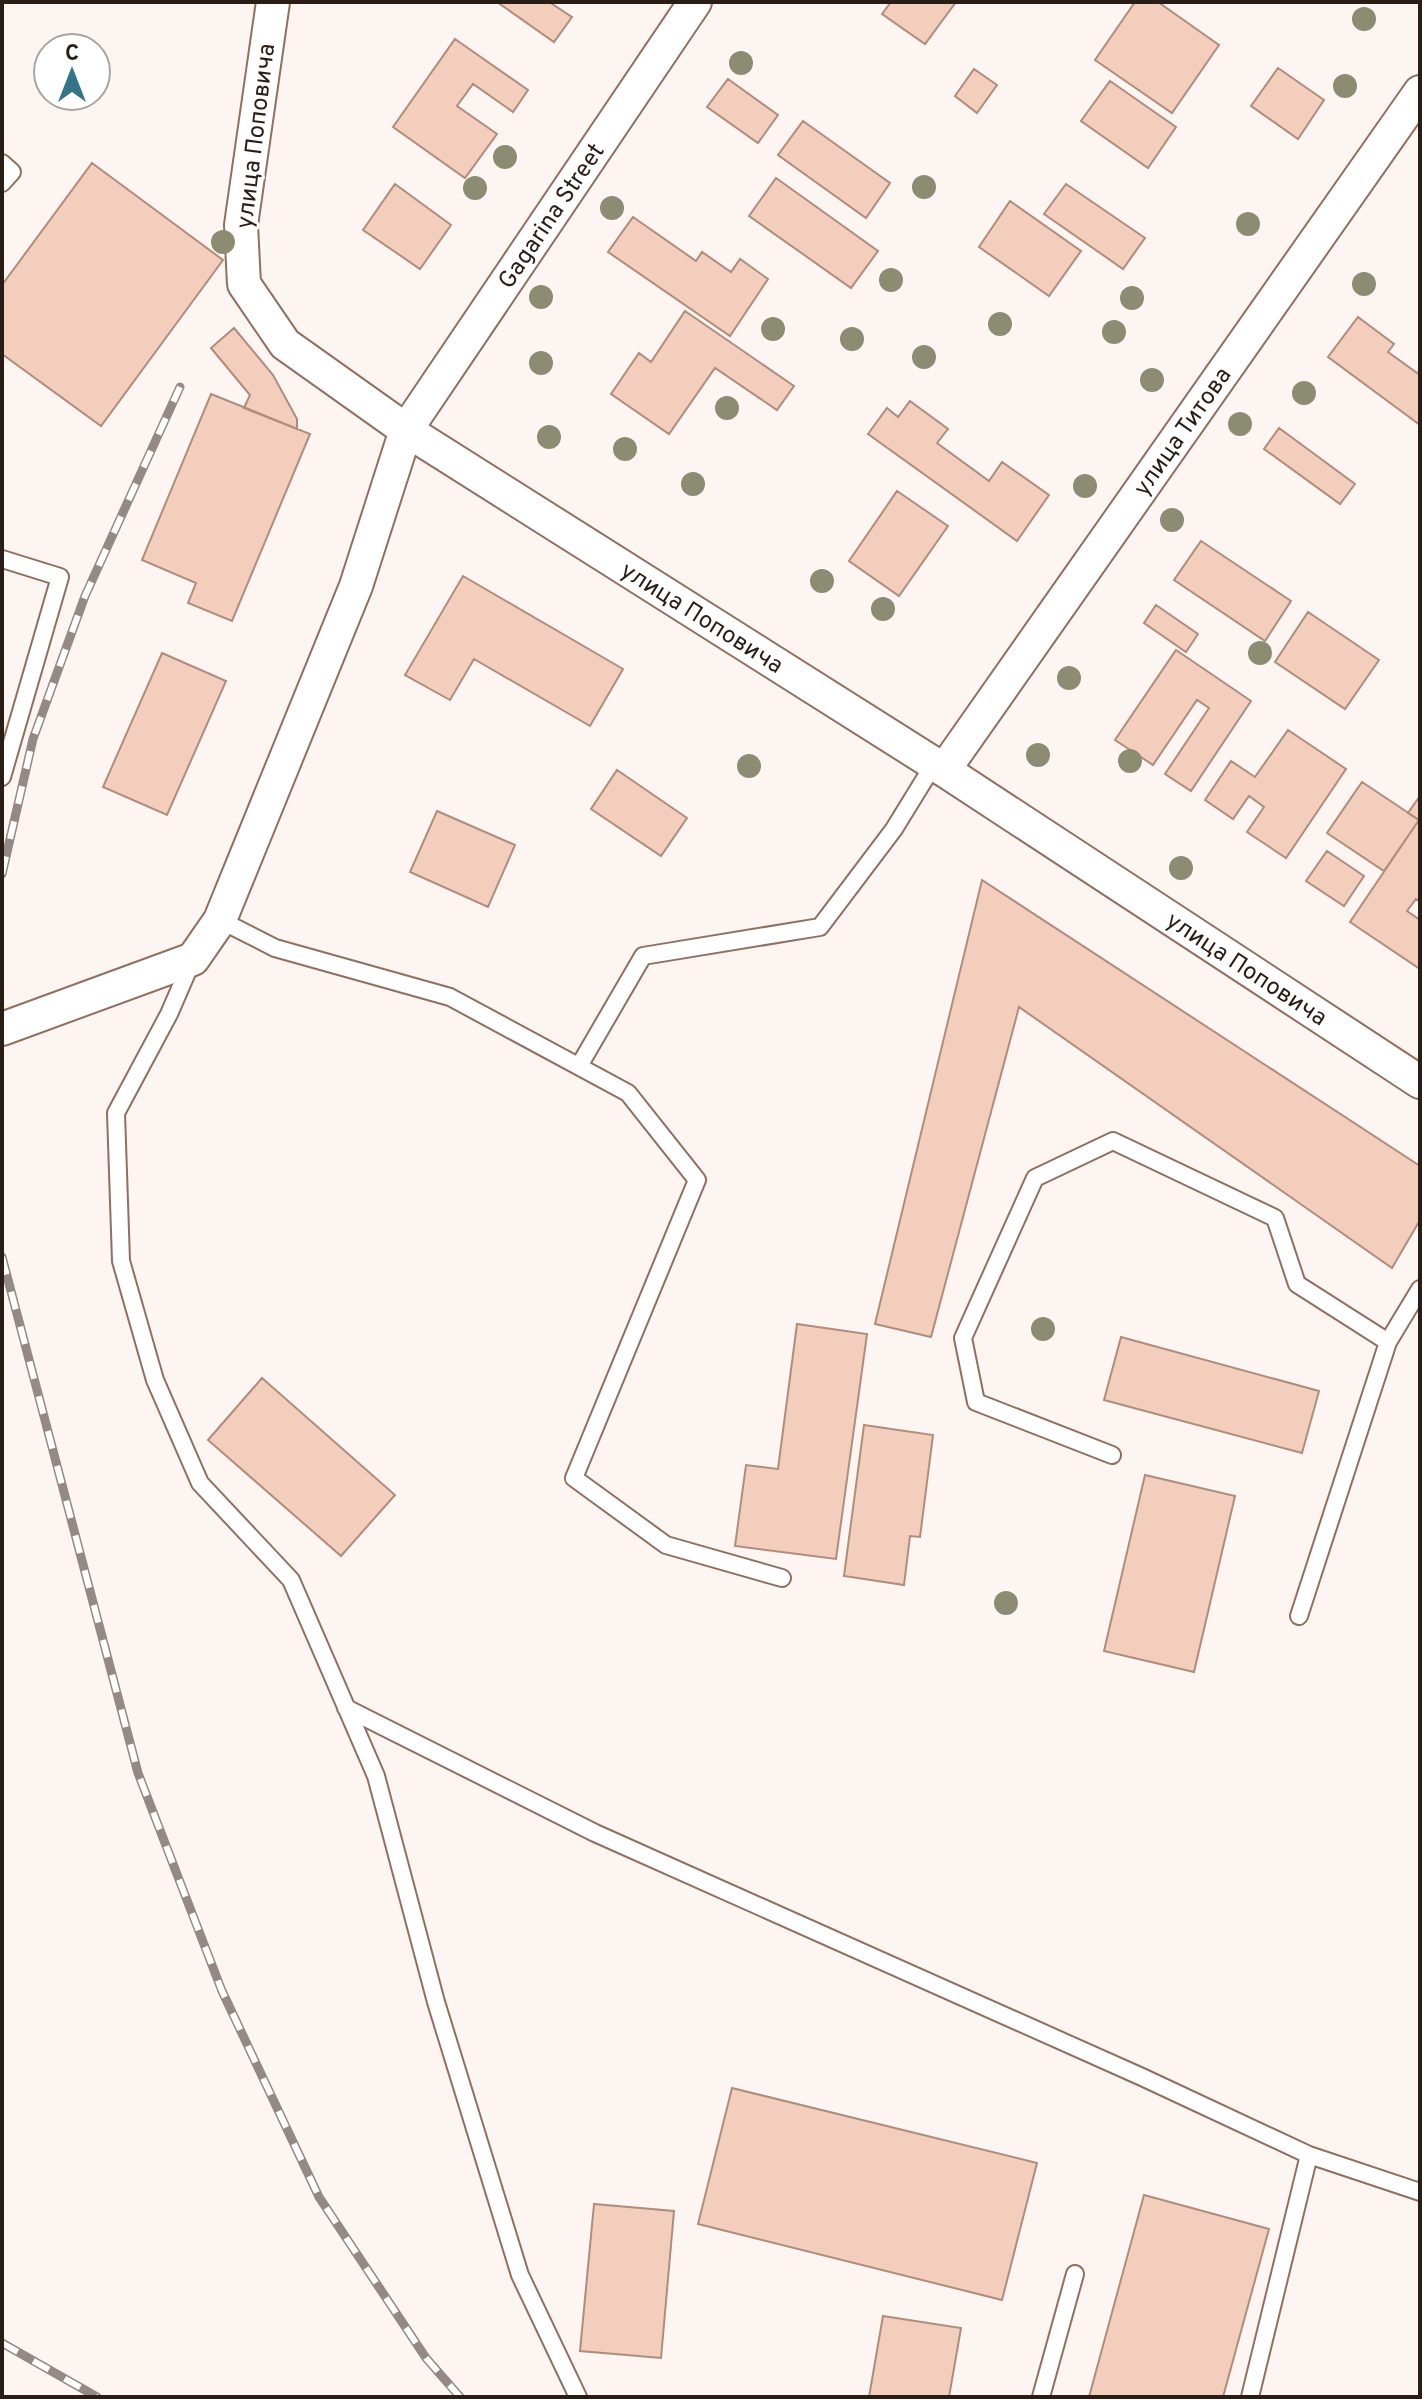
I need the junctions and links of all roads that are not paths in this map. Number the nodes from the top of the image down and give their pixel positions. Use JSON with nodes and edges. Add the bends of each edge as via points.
{"nodes":[{"id":1,"x":273,"y":2,"type":"edge"},
{"id":2,"x":695,"y":2,"type":"edge"},
{"id":3,"x":1420,"y":92,"type":"edge"},
{"id":4,"x":2,"y":163,"type":"edge"},
{"id":5,"x":2,"y":183,"type":"edge"},
{"id":6,"x":406,"y":430,"type":"junction"},
{"id":7,"x":2,"y":559,"type":"edge"},
{"id":8,"x":939,"y":767,"type":"junction"},
{"id":9,"x":2,"y":777,"type":"edge"},
{"id":10,"x":220,"y":920,"type":"junction"},
{"id":11,"x":193,"y":959,"type":"junction"},
{"id":12,"x":2,"y":1029,"type":"edge"},
{"id":13,"x":579,"y":1066,"type":"junction"},
{"id":14,"x":1420,"y":1082,"type":"edge"},
{"id":15,"x":1420,"y":1289,"type":"edge"},
{"id":16,"x":1388,"y":1342,"type":"junction"},
{"id":17,"x":1112,"y":1455,"type":"dead end"},
{"id":18,"x":782,"y":1578,"type":"dead end"},
{"id":19,"x":1299,"y":1616,"type":"dead end"},
{"id":20,"x":346,"y":1708,"type":"junction"},
{"id":21,"x":1309,"y":2155,"type":"junction"},
{"id":22,"x":1420,"y":2192,"type":"edge"},
{"id":23,"x":1075,"y":2274,"type":"dead end"},
{"id":24,"x":578,"y":2397,"type":"edge"},
{"id":25,"x":1041,"y":2397,"type":"edge"},
{"id":26,"x":1250,"y":2397,"type":"edge"}],
"edges":[{"from":1,"to":6,"type":"street","name":"улица Поповича","via":[[241,225],[244,284],[285,344]]},
{"from":2,"to":6,"type":"street","name":"Gagarina Street"},
{"from":3,"to":8,"type":"street","name":"улица Титова"},
{"from":4,"to":5,"type":"lane","via":[[12,172]]},
{"from":6,"to":8,"type":"street","name":"улица Поповича"},
{"from":6,"to":10,"type":"street","name":"Gagarina Street","via":[[356,586]]},
{"from":7,"to":9,"type":"lane","via":[[60,577]]},
{"from":8,"to":13,"type":"lane","via":[[820,927],[643,956]]},
{"from":8,"to":14,"type":"street","name":"улица Поповича"},
{"from":10,"to":11,"type":"street","name":"Gagarina Street"},
{"from":10,"to":13,"type":"lane","via":[[275,948],[450,997]]},
{"from":11,"to":12,"type":"street"},
{"from":11,"to":20,"type":"lane","via":[[116,1113],[121,1261],[155,1380],[200,1483],[291,1580]]},
{"from":13,"to":18,"type":"lane","via":[[628,1093],[697,1180],[574,1478],[666,1545]]},
{"from":15,"to":16,"type":"lane"},
{"from":16,"to":17,"type":"lane","via":[[1297,1284],[1275,1218],[1113,1141],[1035,1178],[963,1338],[976,1402]]},
{"from":16,"to":19,"type":"lane"},
{"from":20,"to":21,"type":"lane","via":[[595,1833]]},
{"from":20,"to":24,"type":"lane","via":[[376,1776],[436,2002],[520,2275]]},
{"from":21,"to":22,"type":"lane"},
{"from":21,"to":26,"type":"lane"},
{"from":23,"to":25,"type":"lane"}]}
